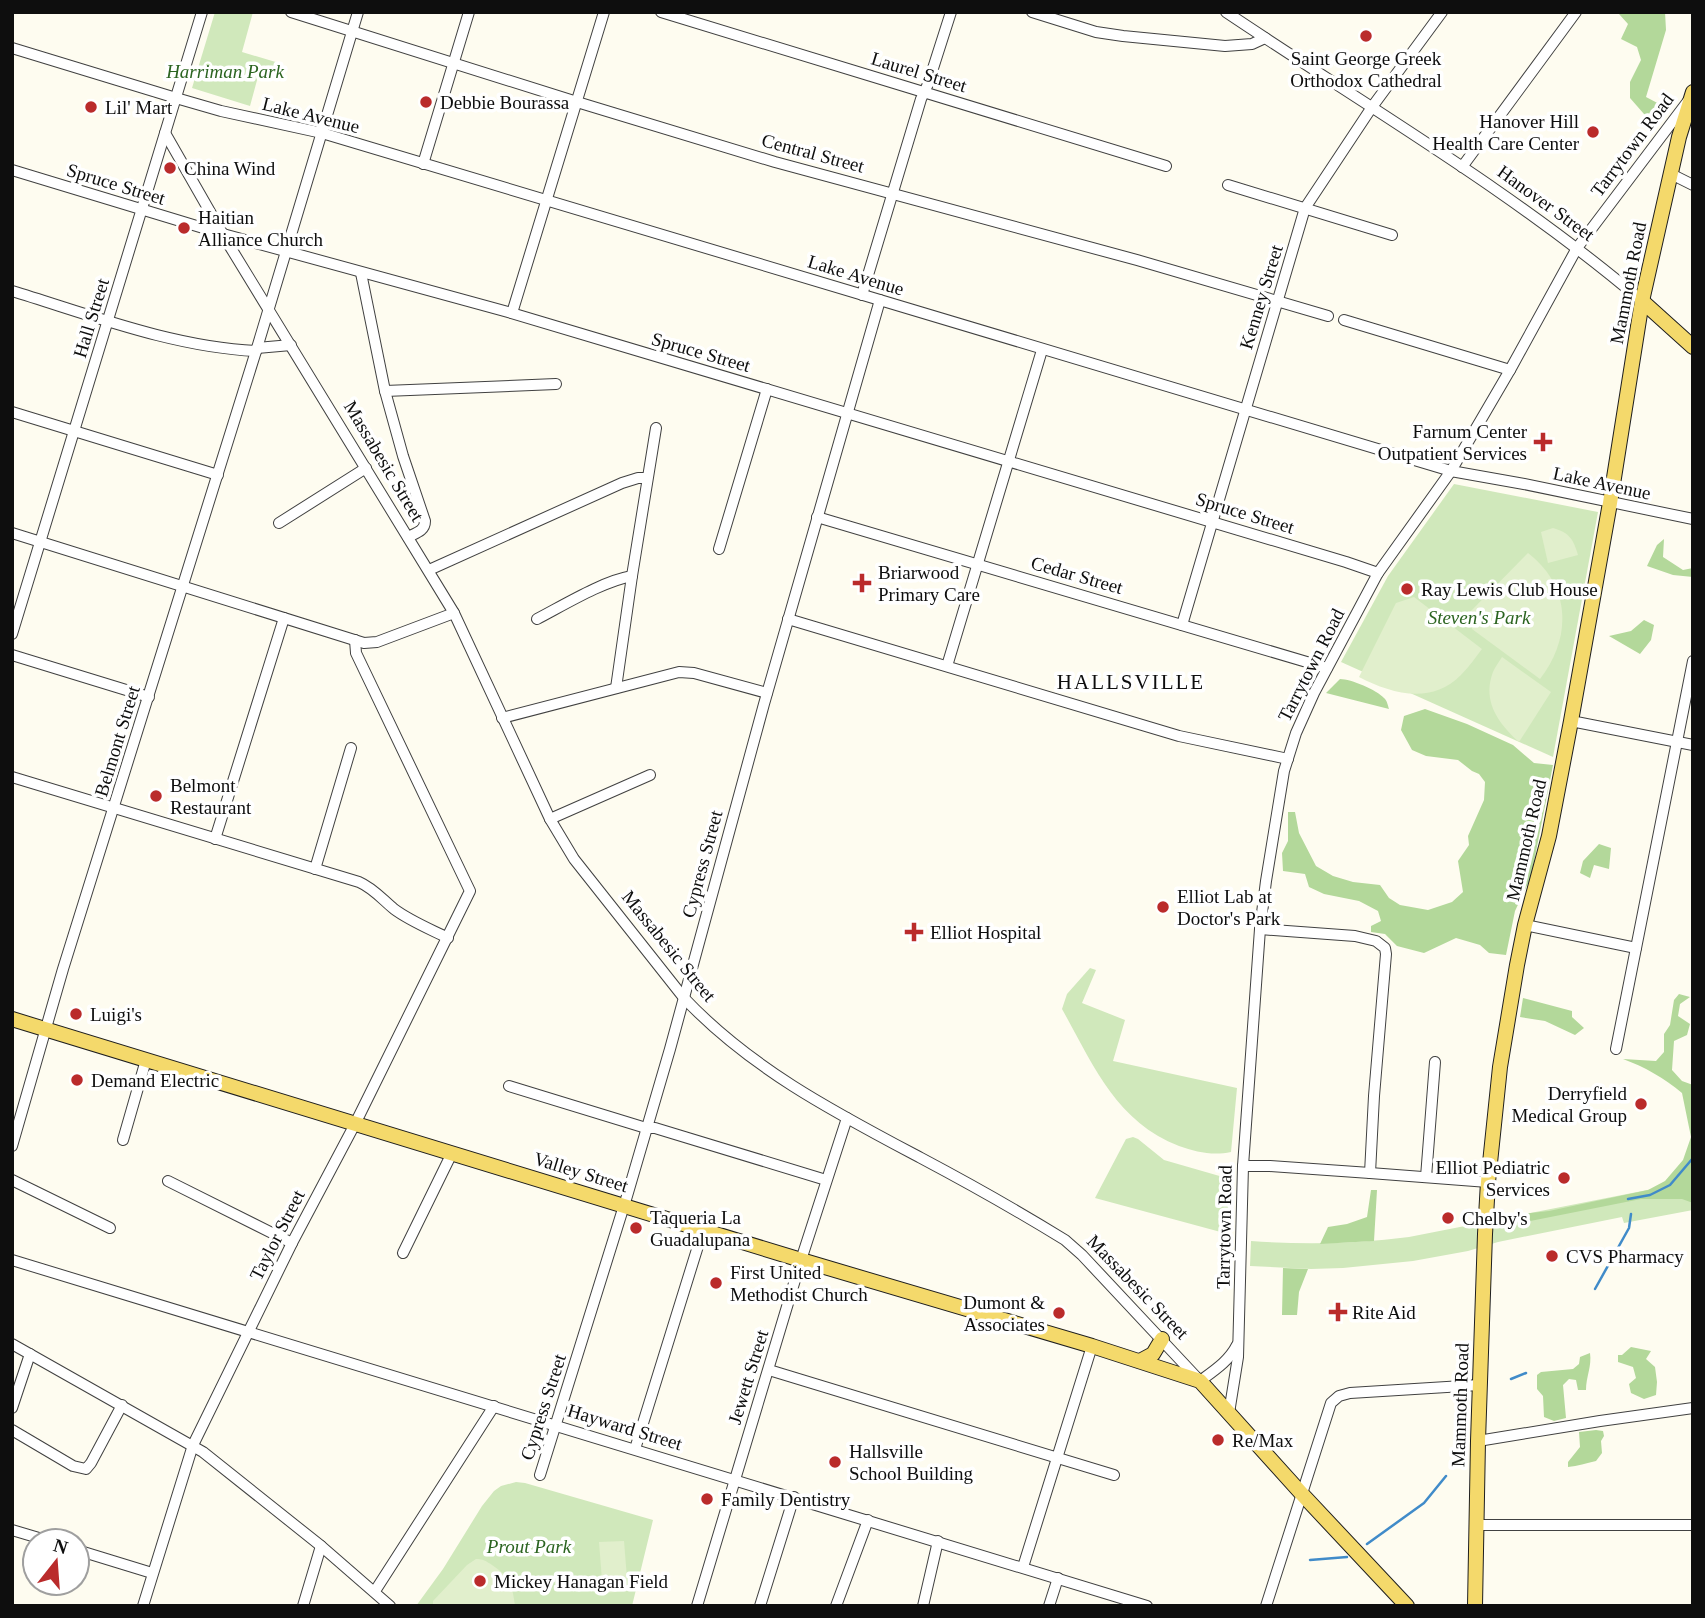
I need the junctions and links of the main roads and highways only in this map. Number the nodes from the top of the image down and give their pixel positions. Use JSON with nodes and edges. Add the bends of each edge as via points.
{"nodes":[{"id":1,"x":1692,"y":94,"type":"edge"},
{"id":2,"x":1642,"y":301,"type":"junction"},
{"id":3,"x":1693,"y":346,"type":"edge"},
{"id":4,"x":12,"y":1019,"type":"edge"},
{"id":5,"x":1162,"y":1339,"type":"road end"},
{"id":6,"x":1140,"y":1361,"type":"junction"},
{"id":7,"x":1200,"y":1381,"type":"joint"},
{"id":8,"x":1406,"y":1606,"type":"edge"},
{"id":9,"x":1475,"y":1606,"type":"edge"}],
"edges":[{"from":1,"to":2,"type":"main road","name":"Mammoth Road"},
{"from":2,"to":3,"type":"main road","name":"Hanover Street"},
{"from":2,"to":9,"type":"main road","name":"Mammoth Road","via":[[1571,720],[1549,836],[1525,925],[1500,1067],[1488,1182]]},
{"from":4,"to":6,"type":"main road","name":"Valley Street"},
{"from":5,"to":6,"type":"main road","via":[[1153,1354]]},
{"from":6,"to":7,"type":"main road","name":"Valley Street"},
{"from":7,"to":8,"type":"main road","name":"Massabesic Street"}]}
